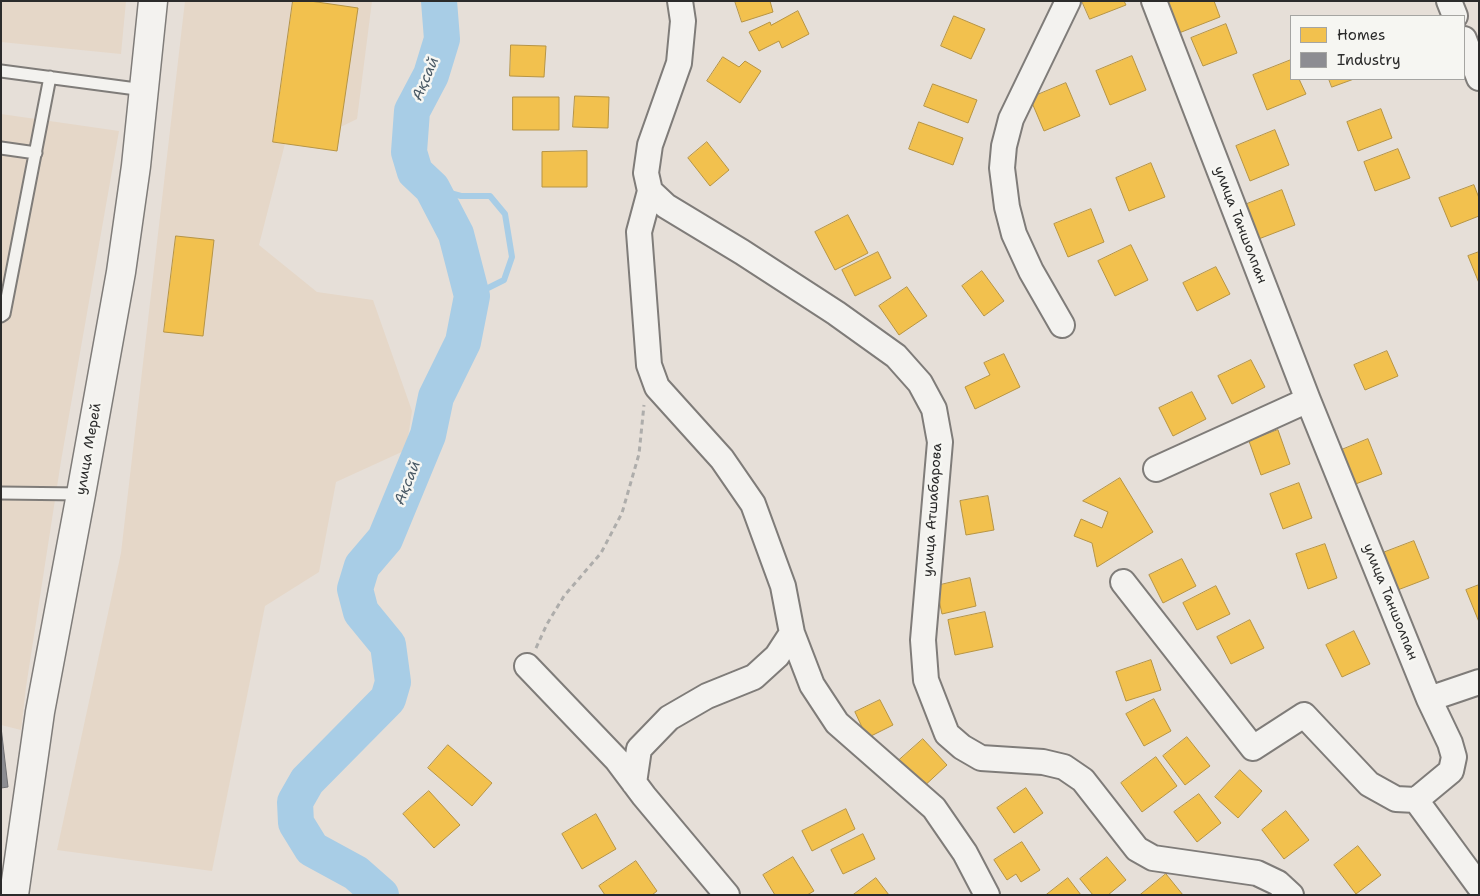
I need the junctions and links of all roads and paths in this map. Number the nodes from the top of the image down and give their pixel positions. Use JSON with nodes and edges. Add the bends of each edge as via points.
{"nodes":[{"id":1,"x":153,"y":1,"type":"edge"},
{"id":2,"x":680,"y":1,"type":"edge"},
{"id":3,"x":1068,"y":1,"type":"edge"},
{"id":4,"x":1154,"y":1,"type":"edge"},
{"id":5,"x":1449,"y":1,"type":"edge"},
{"id":6,"x":1455,"y":15,"type":"edge"},
{"id":7,"x":1465,"y":42,"type":"edge"},
{"id":8,"x":1,"y":71,"type":"edge"},
{"id":9,"x":50,"y":78,"type":"junction"},
{"id":10,"x":1479,"y":78,"type":"edge"},
{"id":11,"x":144,"y":90,"type":"junction"},
{"id":12,"x":1,"y":148,"type":"edge"},
{"id":13,"x":36,"y":153,"type":"junction"},
{"id":14,"x":650,"y":192,"type":"junction"},
{"id":15,"x":1,"y":316,"type":"edge"},
{"id":16,"x":1062,"y":325,"type":"dead end"},
{"id":17,"x":1308,"y":400,"type":"junction"},
{"id":18,"x":644,"y":404,"type":"dead end"},
{"id":19,"x":1156,"y":469,"type":"dead end"},
{"id":20,"x":1,"y":493,"type":"edge"},
{"id":21,"x":81,"y":494,"type":"junction"},
{"id":22,"x":1124,"y":582,"type":"dead end"},
{"id":23,"x":792,"y":633,"type":"junction"},
{"id":24,"x":528,"y":666,"type":"joint"},
{"id":25,"x":1479,"y":682,"type":"edge"},
{"id":26,"x":1429,"y":699,"type":"junction"},
{"id":27,"x":634,"y":783,"type":"junction"},
{"id":28,"x":1416,"y":800,"type":"junction"},
{"id":29,"x":1479,"y":886,"type":"edge"},
{"id":30,"x":14,"y":895,"type":"edge"},
{"id":31,"x":727,"y":895,"type":"edge"},
{"id":32,"x":987,"y":895,"type":"edge"},
{"id":33,"x":1291,"y":895,"type":"edge"}],
"edges":[{"from":1,"to":11,"type":"main road","name":"улица Мерей"},
{"from":2,"to":14,"type":"street","via":[[683,22],[679,62],[650,145],[646,173]]},
{"from":3,"to":16,"type":"street","via":[[1011,119],[1002,168],[1014,234],[1030,271]]},
{"from":4,"to":17,"type":"street","name":"улица Таншолпан"},
{"from":5,"to":6,"type":"street"},
{"from":7,"to":10,"type":"street"},
{"from":8,"to":9,"type":"lane"},
{"from":9,"to":11,"type":"lane"},
{"from":9,"to":13,"type":"lane"},
{"from":11,"to":21,"type":"main road","name":"улица Мерей","via":[[121,272]]},
{"from":12,"to":13,"type":"lane"},
{"from":13,"to":15,"type":"lane","via":[[4,314]]},
{"from":14,"to":23,"type":"street","via":[[639,232],[649,365],[657,387],[722,459],[753,504],[783,586]]},
{"from":14,"to":33,"type":"street","name":"улица Атшабарова","via":[[666,206],[836,313],[896,356],[920,383],[934,409],[940,442],[923,640],[926,680],[947,734],[982,758],[1043,762],[1064,767],[1083,780],[1137,849],[1153,858],[1257,873],[1278,883]]},
{"from":17,"to":19,"type":"street"},
{"from":17,"to":26,"type":"street","name":"улица Таншолпан"},
{"from":18,"to":24,"type":"path","via":[[639,454],[622,513],[601,553],[564,596]]},
{"from":20,"to":21,"type":"lane"},
{"from":21,"to":30,"type":"main road","name":"улица Мерей","via":[[40,712]]},
{"from":22,"to":28,"type":"street","via":[[1253,748],[1304,715],[1369,784],[1396,799]]},
{"from":23,"to":27,"type":"street","via":[[777,656],[754,677],[707,696],[669,718],[638,749]]},
{"from":23,"to":32,"type":"street","via":[[812,685],[837,723],[934,808],[965,853]]},
{"from":24,"to":27,"type":"street","via":[[617,760]]},
{"from":25,"to":26,"type":"street"},
{"from":26,"to":28,"type":"street","name":"улица Таншолпан","via":[[1454,757],[1451,772]]},
{"from":27,"to":31,"type":"street"},
{"from":28,"to":29,"type":"street"}]}
